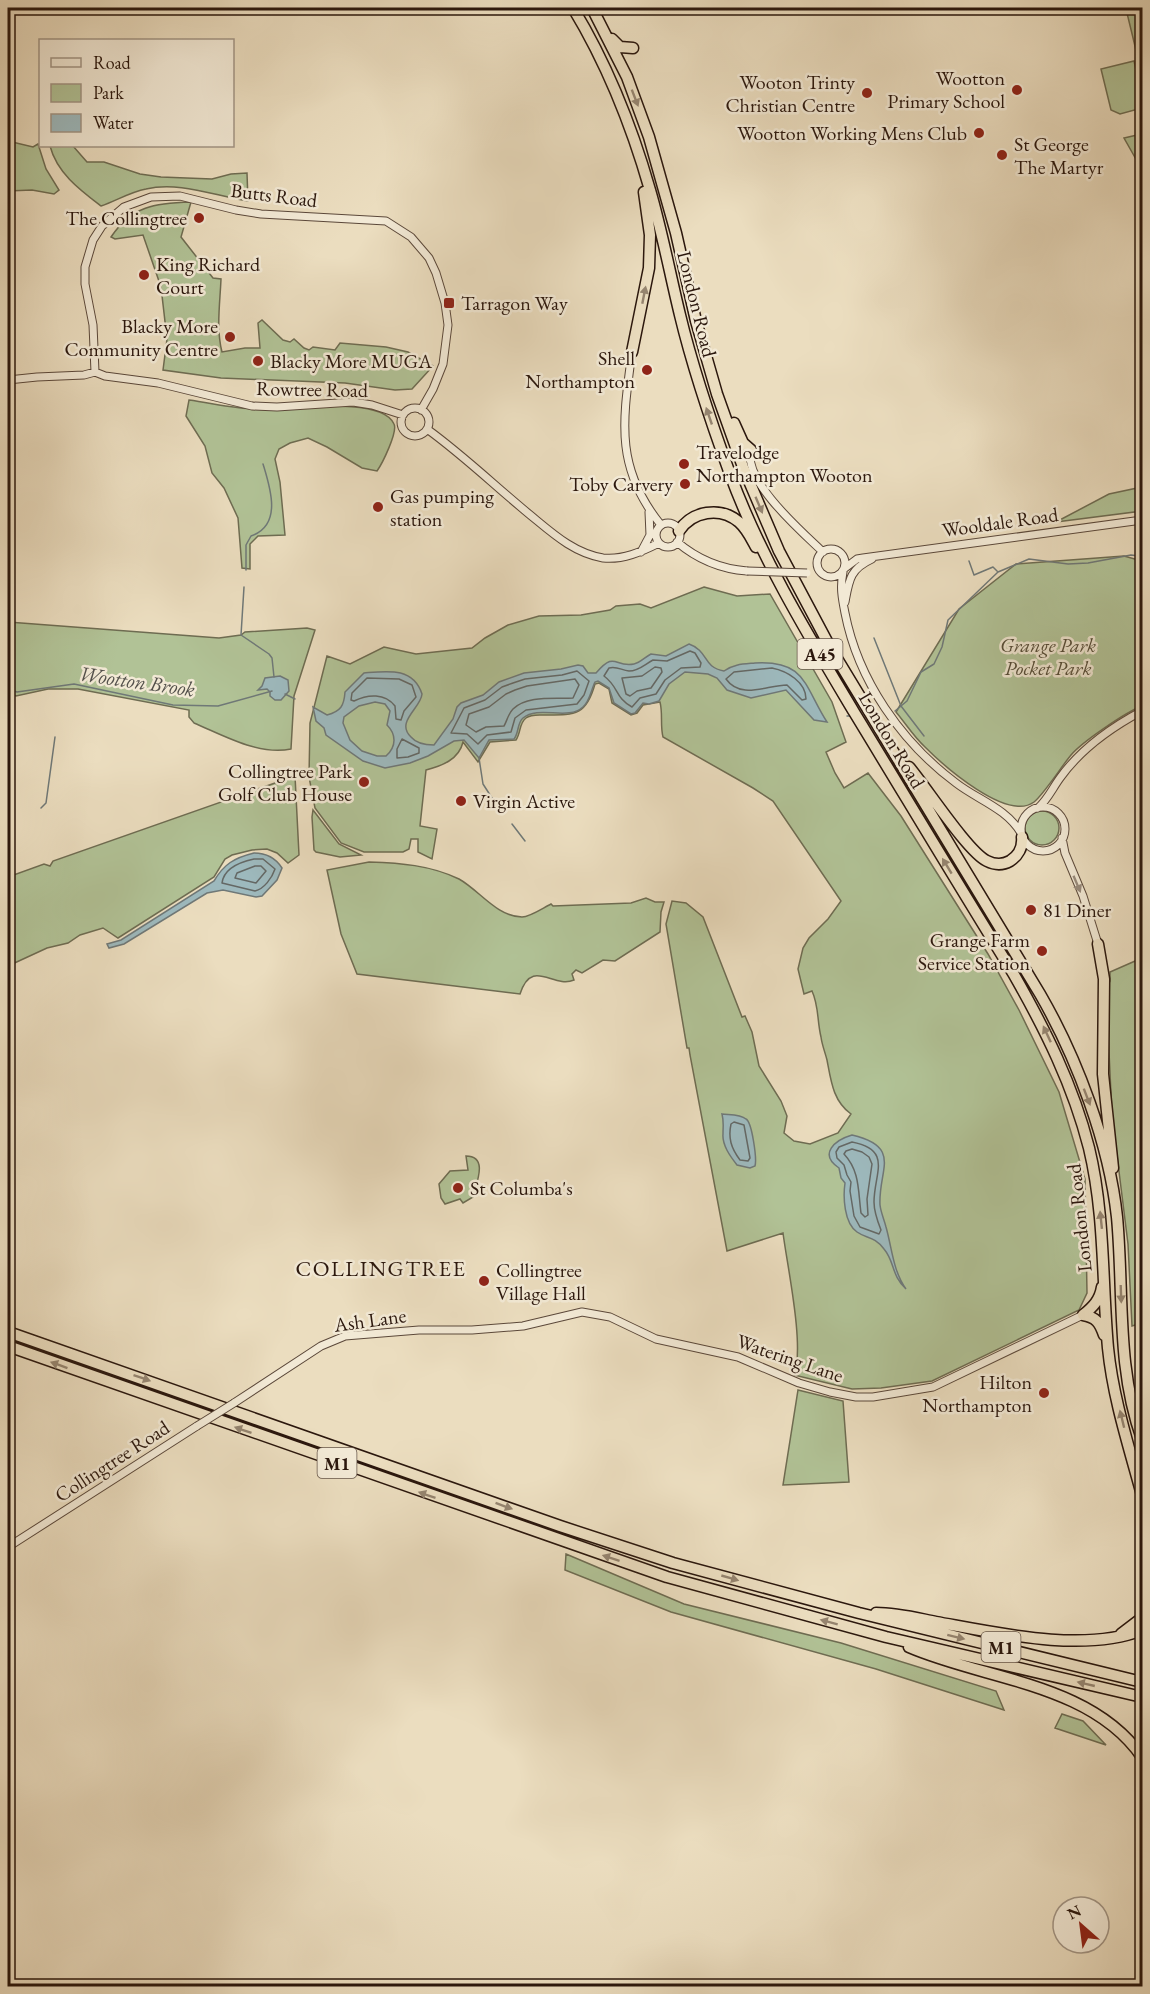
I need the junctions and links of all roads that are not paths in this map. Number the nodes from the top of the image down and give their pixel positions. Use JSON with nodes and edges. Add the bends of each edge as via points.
{"nodes":[{"id":1,"x":573,"y":8,"type":"edge"},
{"id":2,"x":592,"y":8,"type":"edge"},
{"id":3,"x":605,"y":32,"type":"junction"},
{"id":4,"x":627,"y":77,"type":"junction"},
{"id":5,"x":636,"y":147,"type":"junction"},
{"id":6,"x":685,"y":274,"type":"junction"},
{"id":7,"x":632,"y":352,"type":"joint"},
{"id":8,"x":94,"y":372,"type":"junction"},
{"id":9,"x":8,"y":381,"type":"edge"},
{"id":10,"x":421,"y":410,"type":"junction"},
{"id":11,"x":403,"y":415,"type":"junction"},
{"id":12,"x":427,"y":429,"type":"junction"},
{"id":13,"x":751,"y":450,"type":"joint"},
{"id":14,"x":648,"y":507,"type":"junction"},
{"id":15,"x":1143,"y":520,"type":"edge"},
{"id":16,"x":661,"y":525,"type":"junction"},
{"id":17,"x":678,"y":536,"type":"junction"},
{"id":18,"x":659,"y":543,"type":"junction"},
{"id":19,"x":641,"y":552,"type":"junction"},
{"id":20,"x":823,"y":552,"type":"junction"},
{"id":21,"x":841,"y":552,"type":"junction"},
{"id":22,"x":877,"y":556,"type":"junction"},
{"id":23,"x":863,"y":558,"type":"junction"},
{"id":24,"x":844,"y":570,"type":"junction"},
{"id":25,"x":821,"y":573,"type":"junction"},
{"id":26,"x":840,"y":591,"type":"junction"},
{"id":27,"x":784,"y":593,"type":"junction"},
{"id":28,"x":844,"y":605,"type":"junction"},
{"id":29,"x":1143,"y":711,"type":"edge"},
{"id":30,"x":886,"y":740,"type":"junction"},
{"id":31,"x":1051,"y":795,"type":"junction"},
{"id":32,"x":1038,"y":808,"type":"junction"},
{"id":33,"x":1058,"y":813,"type":"junction"},
{"id":34,"x":1027,"y":814,"type":"junction"},
{"id":35,"x":1007,"y":815,"type":"junction"},
{"id":36,"x":1022,"y":835,"type":"junction"},
{"id":37,"x":1062,"y":838,"type":"junction"},
{"id":38,"x":1098,"y":944,"type":"joint"},
{"id":39,"x":1117,"y":1215,"type":"junction"},
{"id":40,"x":1104,"y":1278,"type":"junction"},
{"id":41,"x":1083,"y":1315,"type":"junction"},
{"id":42,"x":514,"y":1326,"type":"joint"},
{"id":43,"x":8,"y":1332,"type":"edge"},
{"id":44,"x":8,"y":1346,"type":"edge"},
{"id":45,"x":1108,"y":1348,"type":"junction"},
{"id":46,"x":234,"y":1403,"type":"joint"},
{"id":47,"x":1143,"y":1439,"type":"edge"},
{"id":48,"x":1143,"y":1495,"type":"edge"},
{"id":49,"x":8,"y":1547,"type":"edge"},
{"id":50,"x":858,"y":1612,"type":"junction"},
{"id":51,"x":1143,"y":1618,"type":"edge"},
{"id":52,"x":1143,"y":1630,"type":"edge"},
{"id":53,"x":1118,"y":1636,"type":"junction"},
{"id":54,"x":886,"y":1637,"type":"junction"},
{"id":55,"x":1143,"y":1682,"type":"edge"},
{"id":56,"x":1143,"y":1697,"type":"edge"},
{"id":57,"x":1143,"y":1757,"type":"edge"}],
"edges":[{"from":1,"to":5,"type":"highway","name":"London Road","number":"A45","via":[[613,84]]},
{"from":2,"to":3,"type":"highway","name":"London Road","number":"A45"},
{"from":3,"to":4,"type":"highway","name":"London Road","number":"A45"},
{"from":3,"to":4,"type":"highway","via":[[620,47],[633,48],[626,57]]},
{"from":4,"to":6,"type":"highway","name":"London Road","number":"A45","one_way":true,"via":[[650,137]]},
{"from":7,"to":5,"type":"highway","one_way":true,"via":[[650,250]]},
{"from":27,"to":5,"type":"highway","name":"London Road","number":"A45","one_way":true,"via":[[731,478],[707,410]]},
{"from":6,"to":13,"type":"highway","via":[[734,423],[743,443]]},
{"from":6,"to":30,"type":"highway","name":"London Road","number":"A45","one_way":true,"via":[[717,394],[759,506],[804,599]]},
{"from":7,"to":14,"type":"street","via":[[624,436],[631,473]]},
{"from":8,"to":9,"type":"street","name":"Rowtree Road"},
{"from":8,"to":10,"type":"street","name":"Butts Road","via":[[95,343],[85,284],[85,267],[93,240],[102,226],[124,207],[151,197],[180,196],[278,216],[386,221],[411,237],[436,273],[448,325],[443,364]]},
{"from":8,"to":11,"type":"street","name":"Rowtree Road","via":[[252,406],[353,402]]},
{"from":10,"to":11,"type":"street","via":[[409,410]]},
{"from":10,"to":12,"type":"street","via":[[428,419]]},
{"from":11,"to":12,"type":"street","via":[[402,426],[407,434],[417,436]]},
{"from":12,"to":19,"type":"street","via":[[573,548],[611,558]]},
{"from":13,"to":20,"type":"street","via":[[752,466],[765,491],[777,508]]},
{"from":14,"to":16,"type":"street"},
{"from":14,"to":19,"type":"street","via":[[650,535]]},
{"from":15,"to":22,"type":"street","name":"Wooldale Road"},
{"from":16,"to":17,"type":"street","via":[[673,524]]},
{"from":16,"to":18,"type":"street","via":[[656,534]]},
{"from":17,"to":18,"type":"street","via":[[668,547]]},
{"from":17,"to":25,"type":"street","bridge":true,"via":[[704,560],[726,568]]},
{"from":17,"to":27,"type":"highway","via":[[684,523],[697,515],[715,513],[733,518],[747,530]]},
{"from":18,"to":19,"type":"street"},
{"from":20,"to":21,"type":"street"},
{"from":20,"to":25,"type":"street","via":[[817,560]]},
{"from":21,"to":23,"type":"street","name":"Wooldale Road"},
{"from":21,"to":24,"type":"street"},
{"from":22,"to":23,"type":"street","name":"Wooldale Road"},
{"from":22,"to":28,"type":"street","via":[[856,568]]},
{"from":23,"to":24,"type":"street","name":"Wooldale Road"},
{"from":24,"to":25,"type":"street","via":[[832,578]]},
{"from":24,"to":26,"type":"street"},
{"from":25,"to":26,"type":"street"},
{"from":26,"to":28,"type":"street"},
{"from":40,"to":27,"type":"highway","name":"London Road","number":"A45","one_way":true,"via":[[1099,1206],[1089,1150],[1062,1066],[1013,973]]},
{"from":28,"to":35,"type":"street","via":[[855,651],[897,724],[938,769]]},
{"from":29,"to":31,"type":"street","via":[[1101,737],[1060,778]]},
{"from":30,"to":36,"type":"highway","number":"A45","via":[[986,861],[1001,864],[1013,859],[1021,848]]},
{"from":30,"to":39,"type":"highway","name":"London Road","number":"A45","one_way":true,"via":[[1058,1026],[1092,1108]]},
{"from":31,"to":32,"type":"street"},
{"from":31,"to":33,"type":"street"},
{"from":32,"to":33,"type":"street","via":[[1047,807]]},
{"from":32,"to":34,"type":"street"},
{"from":33,"to":37,"type":"street","via":[[1064,827]]},
{"from":34,"to":35,"type":"street"},
{"from":34,"to":36,"type":"street","via":[[1022,821]]},
{"from":35,"to":36,"type":"street"},
{"from":36,"to":37,"type":"street","via":[[1033,848],[1044,850],[1057,845]]},
{"from":37,"to":38,"type":"street","one_way":true},
{"from":38,"to":39,"type":"highway","via":[[1104,979],[1103,1074]]},
{"from":39,"to":47,"type":"highway","name":"London Road","number":"A45","one_way":true,"via":[[1126,1381]]},
{"from":40,"to":41,"type":"highway","via":[[1101,1295]]},
{"from":40,"to":45,"type":"highway","name":"London Road","number":"A45"},
{"from":41,"to":42,"type":"street","name":"Watering Lane","via":[[933,1387],[873,1397],[828,1392],[726,1353],[656,1339],[592,1313],[571,1313]]},
{"from":41,"to":45,"type":"highway","via":[[1096,1319]]},
{"from":42,"to":46,"type":"street","name":"Ash Lane","via":[[345,1336],[321,1346]]},
{"from":43,"to":50,"type":"highway","number":"M1","one_way":true,"via":[[560,1526],[673,1563]]},
{"from":54,"to":44,"type":"highway","number":"M1","one_way":true,"via":[[667,1577]]},
{"from":48,"to":45,"type":"highway","name":"London Road","number":"A45","one_way":true},
{"from":46,"to":49,"type":"street","name":"Collingtree Road","bridge":true},
{"from":50,"to":53,"type":"highway","via":[[896,1613],[1045,1640]]},
{"from":50,"to":55,"type":"highway","number":"M1","one_way":true},
{"from":51,"to":53,"type":"highway"},
{"from":52,"to":53,"type":"highway"},
{"from":56,"to":54,"type":"highway","number":"M1","one_way":true},
{"from":54,"to":57,"type":"highway","via":[[932,1657],[1043,1690],[1082,1707],[1112,1724]]}]}
